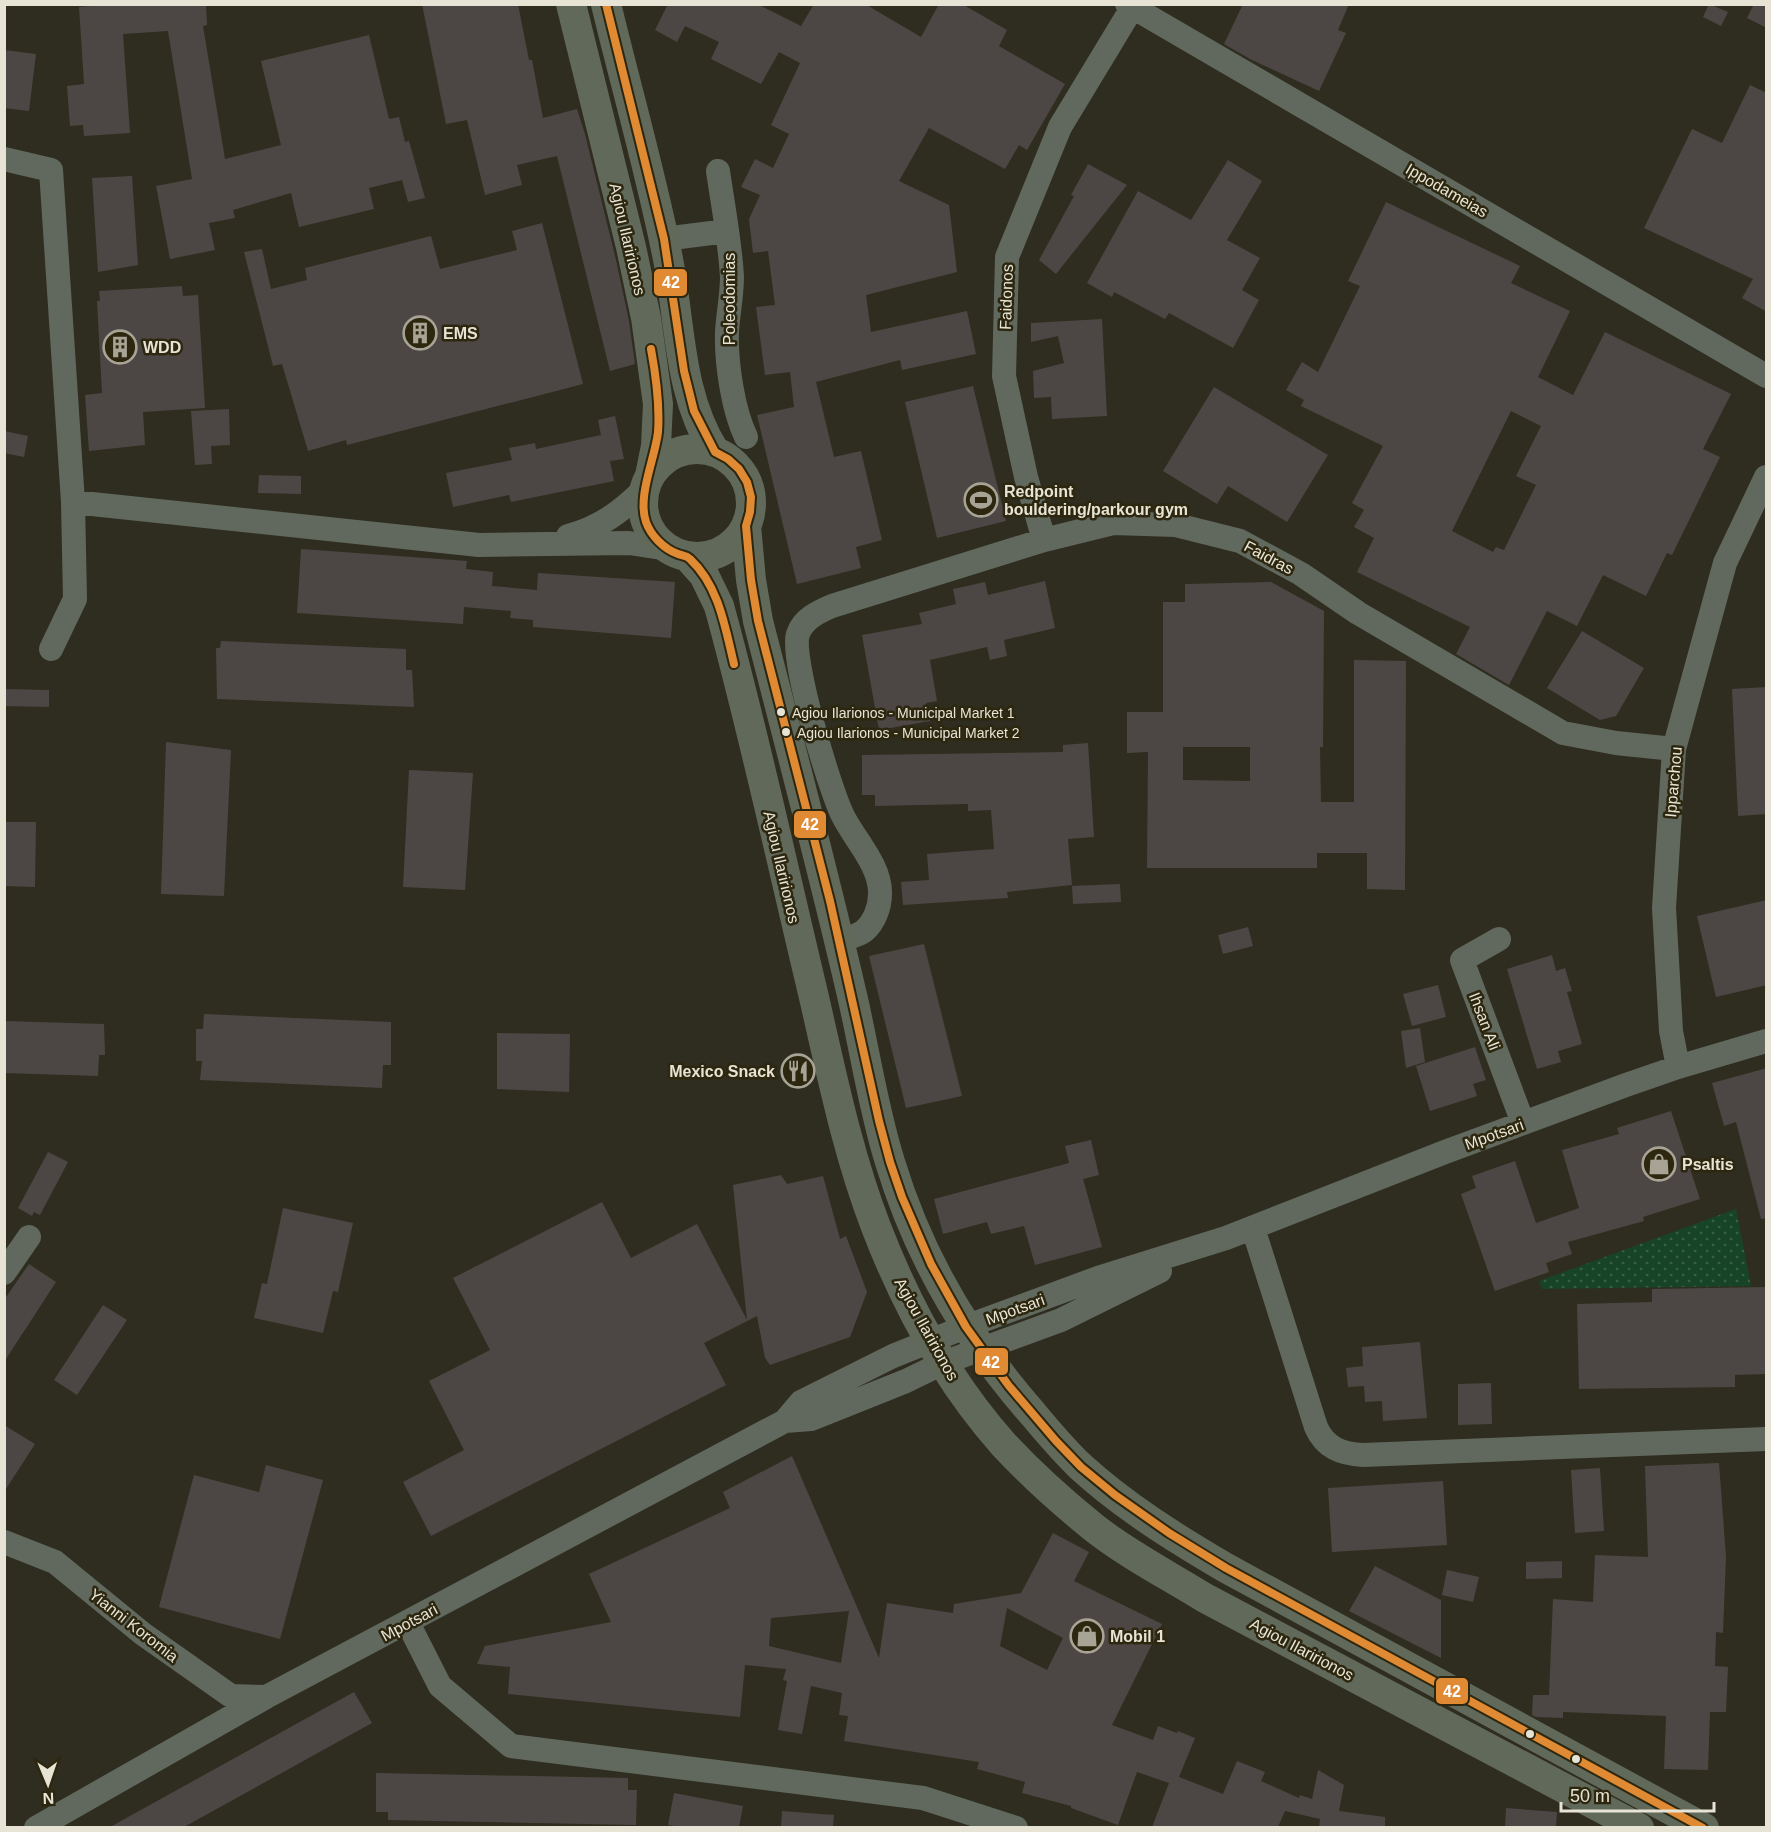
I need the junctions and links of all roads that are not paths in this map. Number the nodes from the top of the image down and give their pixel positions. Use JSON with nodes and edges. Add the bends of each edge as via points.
{"nodes":[{"id":1,"x":571,"y":4,"type":"edge"},
{"id":2,"x":606,"y":4,"type":"edge"},
{"id":3,"x":1129,"y":6,"type":"edge"},
{"id":4,"x":4,"y":159,"type":"edge"},
{"id":5,"x":718,"y":171,"type":"dead end"},
{"id":6,"x":727,"y":231,"type":"junction"},
{"id":7,"x":664,"y":239,"type":"junction"},
{"id":8,"x":1767,"y":376,"type":"edge"},
{"id":9,"x":746,"y":437,"type":"dead end"},
{"id":10,"x":715,"y":452,"type":"junction"},
{"id":11,"x":1767,"y":477,"type":"edge"},
{"id":12,"x":647,"y":483,"type":"junction"},
{"id":13,"x":73,"y":502,"type":"junction"},
{"id":14,"x":746,"y":526,"type":"junction"},
{"id":15,"x":1044,"y":540,"type":"junction"},
{"id":16,"x":515,"y":546,"type":"junction"},
{"id":17,"x":678,"y":553,"type":"junction"},
{"id":18,"x":51,"y":649,"type":"dead end"},
{"id":19,"x":1674,"y":749,"type":"junction"},
{"id":20,"x":1499,"y":939,"type":"dead end"},
{"id":21,"x":838,"y":941,"type":"junction"},
{"id":22,"x":1767,"y":1041,"type":"edge"},
{"id":23,"x":1678,"y":1066,"type":"junction"},
{"id":24,"x":1523,"y":1123,"type":"junction"},
{"id":25,"x":1253,"y":1228,"type":"junction"},
{"id":26,"x":29,"y":1237,"type":"dead end"},
{"id":27,"x":4,"y":1273,"type":"edge"},
{"id":28,"x":973,"y":1339,"type":"junction"},
{"id":29,"x":937,"y":1352,"type":"junction"},
{"id":30,"x":1767,"y":1439,"type":"edge"},
{"id":31,"x":4,"y":1542,"type":"edge"},
{"id":32,"x":408,"y":1623,"type":"junction"},
{"id":33,"x":267,"y":1697,"type":"junction"},
{"id":34,"x":36,"y":1827,"type":"edge"},
{"id":35,"x":1016,"y":1827,"type":"edge"},
{"id":36,"x":1640,"y":1827,"type":"edge"},
{"id":37,"x":1704,"y":1827,"type":"edge"}],
"edges":[{"from":1,"to":12,"type":"main road","name":"Agiou Ilaririonos","via":[[646,318],[658,404],[656,446]]},
{"from":2,"to":7,"type":"main road","name":"Agiou Ilaririonos"},
{"from":3,"to":8,"type":"street","name":"Ippodameias"},
{"from":3,"to":15,"type":"street","name":"Faidonos","via":[[1060,127],[1007,257],[1004,376]]},
{"from":4,"to":13,"type":"street","via":[[51,170]]},
{"from":5,"to":6,"type":"street","name":"Poleodomias"},
{"from":6,"to":7,"type":"street","name":"Poleodomias"},
{"from":6,"to":9,"type":"street","name":"Poleodomias","via":[[732,281],[727,335],[737,418]]},
{"from":7,"to":10,"type":"main road","name":"Agiou Ilaririonos","via":[[689,393],[699,424]]},
{"from":10,"to":12,"type":"main road","via":[[678,452],[662,462]]},
{"from":10,"to":14,"type":"main road","via":[[739,469],[747,482],[751,497]]},
{"from":11,"to":19,"type":"street","name":"Ipparchou","via":[[1725,563]]},
{"from":12,"to":16,"type":"street","via":[[621,511],[594,528]]},
{"from":12,"to":17,"type":"main road","via":[[642,506],[646,523],[655,538]]},
{"from":13,"to":16,"type":"street"},
{"from":13,"to":18,"type":"street","via":[[75,599]]},
{"from":14,"to":17,"type":"main road","via":[[722,551],[706,556]]},
{"from":14,"to":21,"type":"main road","name":"Agiou Ilaririonos","via":[[758,621]]},
{"from":15,"to":19,"type":"street","name":"Faidras","via":[[1113,523],[1176,525],[1239,541],[1301,574],[1358,613],[1563,733]]},
{"from":15,"to":21,"type":"street","name":"Faidras","via":[[832,606],[803,625],[798,635],[798,660],[834,795],[876,875],[880,895],[879,908],[864,932]]},
{"from":16,"to":17,"type":"street","via":[[629,543]]},
{"from":17,"to":29,"type":"main road","name":"Agiou Ilaririonos","via":[[704,575],[726,631],[858,1170],[888,1256]]},
{"from":19,"to":23,"type":"street","name":"Ipparchou","via":[[1664,908],[1671,1031]]},
{"from":20,"to":24,"type":"street","name":"Ihsan Ali","via":[[1462,960]]},
{"from":21,"to":28,"type":"main road","name":"Agiou Ilaririonos","via":[[890,1162],[922,1250]]},
{"from":22,"to":23,"type":"street","name":"Mpotsari"},
{"from":23,"to":24,"type":"street","name":"Mpotsari"},
{"from":24,"to":25,"type":"street","name":"Mpotsari"},
{"from":25,"to":28,"type":"street","name":"Mpotsari","via":[[1061,1320]]},
{"from":25,"to":30,"type":"street","via":[[1316,1427],[1325,1442],[1341,1452],[1363,1455]]},
{"from":26,"to":27,"type":"street"},
{"from":28,"to":29,"type":"street","name":"Mpotsari"},
{"from":28,"to":37,"type":"main road","name":"Agiou Ilaririonos","via":[[1009,1387],[1081,1466],[1165,1532]]},
{"from":29,"to":32,"type":"street","name":"Mpotsari","via":[[893,1356],[801,1402],[785,1421]]},
{"from":29,"to":36,"type":"main road","name":"Agiou Ilaririonos","via":[[968,1401],[1004,1445],[1094,1528],[1205,1598]]},
{"from":31,"to":33,"type":"street","name":"Yianni Koromia","via":[[55,1562],[142,1634],[231,1696]]},
{"from":32,"to":33,"type":"street","name":"Mpotsari"},
{"from":32,"to":35,"type":"street","via":[[440,1686],[511,1746],[923,1798]]},
{"from":33,"to":34,"type":"street","name":"Mpotsari"}]}
